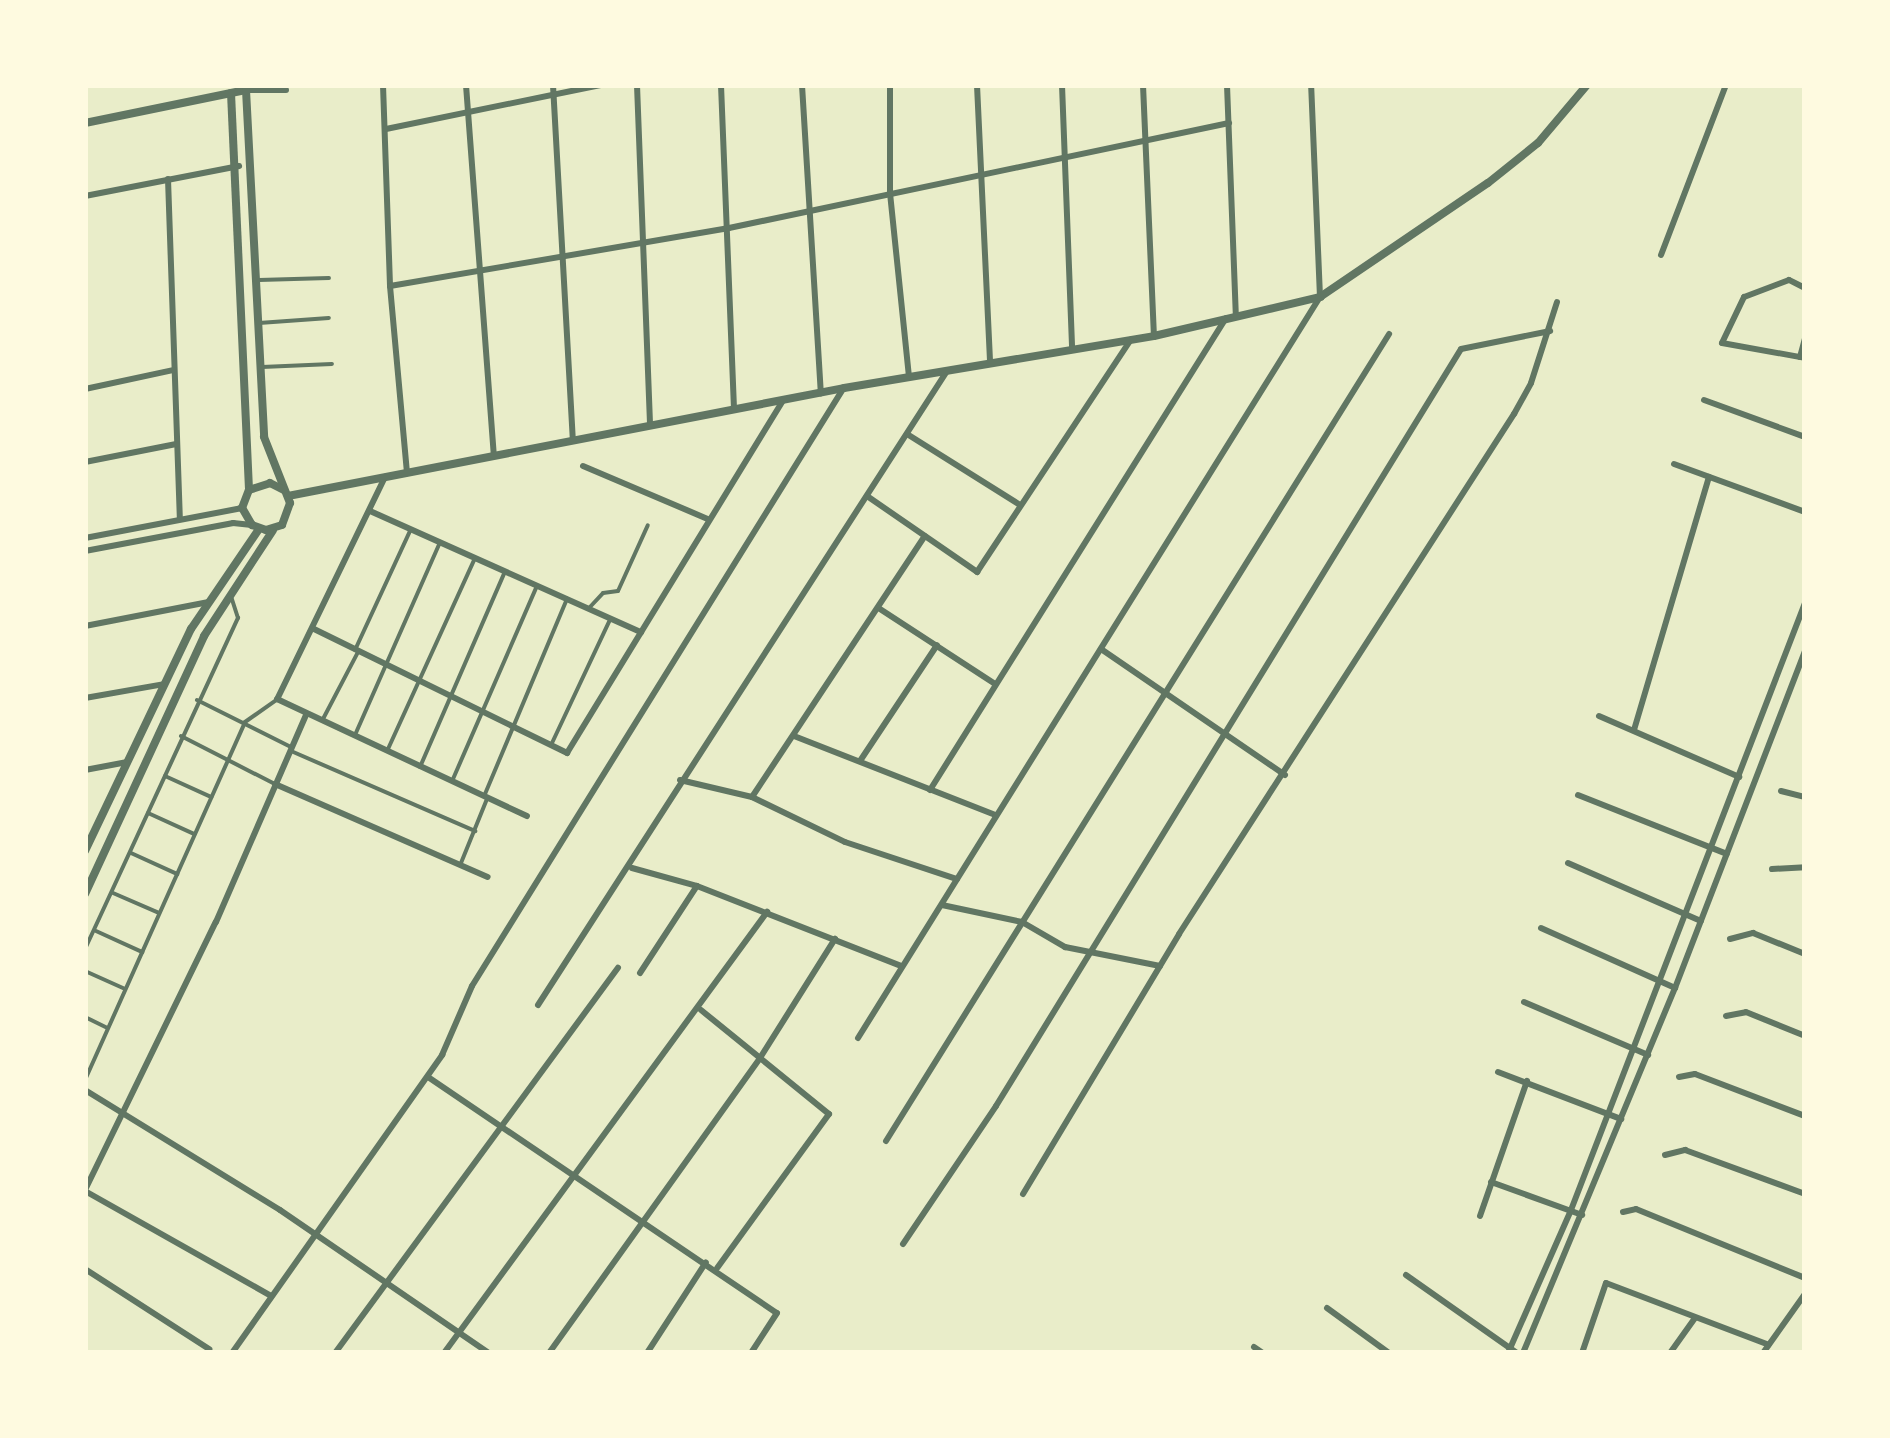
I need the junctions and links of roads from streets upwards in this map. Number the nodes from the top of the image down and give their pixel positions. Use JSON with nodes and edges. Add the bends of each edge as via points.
{"nodes":[{"id":1,"x":384,"y":85,"type":"edge"},
{"id":2,"x":466,"y":85,"type":"edge"},
{"id":3,"x":601,"y":85,"type":"edge"},
{"id":4,"x":638,"y":85,"type":"edge"},
{"id":5,"x":721,"y":85,"type":"edge"},
{"id":6,"x":802,"y":85,"type":"edge"},
{"id":7,"x":890,"y":85,"type":"edge"},
{"id":8,"x":976,"y":85,"type":"edge"},
{"id":9,"x":1062,"y":85,"type":"edge"},
{"id":10,"x":1143,"y":85,"type":"edge"},
{"id":11,"x":1227,"y":85,"type":"edge"},
{"id":12,"x":1311,"y":85,"type":"edge"},
{"id":13,"x":1587,"y":85,"type":"edge"},
{"id":14,"x":1726,"y":85,"type":"edge"},
{"id":15,"x":247,"y":88,"type":"edge"},
{"id":16,"x":286,"y":90,"type":"dead end"},
{"id":17,"x":553,"y":90,"type":"edge"},
{"id":18,"x":224,"y":91,"type":"edge"},
{"id":19,"x":468,"y":114,"type":"junction"},
{"id":20,"x":85,"y":123,"type":"edge"},
{"id":21,"x":1229,"y":124,"type":"junction"},
{"id":22,"x":386,"y":129,"type":"junction"},
{"id":23,"x":1146,"y":143,"type":"junction"},
{"id":24,"x":1066,"y":158,"type":"junction"},
{"id":25,"x":238,"y":166,"type":"junction"},
{"id":26,"x":979,"y":176,"type":"junction"},
{"id":27,"x":168,"y":179,"type":"junction"},
{"id":28,"x":890,"y":193,"type":"junction"},
{"id":29,"x":85,"y":196,"type":"edge"},
{"id":30,"x":810,"y":210,"type":"junction"},
{"id":31,"x":729,"y":228,"type":"junction"},
{"id":32,"x":643,"y":241,"type":"junction"},
{"id":33,"x":1661,"y":256,"type":"dead end"},
{"id":34,"x":562,"y":257,"type":"junction"},
{"id":35,"x":478,"y":270,"type":"junction"},
{"id":36,"x":330,"y":278,"type":"dead end"},
{"id":37,"x":256,"y":280,"type":"junction"},
{"id":38,"x":390,"y":286,"type":"junction"},
{"id":39,"x":1805,"y":288,"type":"edge"},
{"id":40,"x":1320,"y":297,"type":"junction"},
{"id":41,"x":1557,"y":302,"type":"dead end"},
{"id":42,"x":1231,"y":316,"type":"junction"},
{"id":43,"x":329,"y":318,"type":"dead end"},
{"id":44,"x":258,"y":323,"type":"junction"},
{"id":45,"x":1550,"y":331,"type":"junction"},
{"id":46,"x":1390,"y":334,"type":"dead end"},
{"id":47,"x":1154,"y":336,"type":"junction"},
{"id":48,"x":1805,"y":338,"type":"edge"},
{"id":49,"x":1131,"y":339,"type":"junction"},
{"id":50,"x":1072,"y":347,"type":"junction"},
{"id":51,"x":1803,"y":357,"type":"edge"},
{"id":52,"x":990,"y":362,"type":"junction"},
{"id":53,"x":332,"y":364,"type":"dead end"},
{"id":54,"x":260,"y":368,"type":"junction"},
{"id":55,"x":174,"y":370,"type":"junction"},
{"id":56,"x":947,"y":371,"type":"junction"},
{"id":57,"x":910,"y":377,"type":"junction"},
{"id":58,"x":844,"y":388,"type":"junction"},
{"id":59,"x":85,"y":389,"type":"edge"},
{"id":60,"x":821,"y":393,"type":"junction"},
{"id":61,"x":783,"y":400,"type":"junction"},
{"id":62,"x":1704,"y":400,"type":"dead end"},
{"id":63,"x":734,"y":410,"type":"junction"},
{"id":64,"x":650,"y":426,"type":"junction"},
{"id":65,"x":907,"y":434,"type":"junction"},
{"id":66,"x":1805,"y":437,"type":"edge"},
{"id":67,"x":572,"y":440,"type":"junction"},
{"id":68,"x":176,"y":444,"type":"junction"},
{"id":69,"x":494,"y":456,"type":"junction"},
{"id":70,"x":85,"y":462,"type":"edge"},
{"id":71,"x":1674,"y":464,"type":"dead end"},
{"id":72,"x":583,"y":466,"type":"dead end"},
{"id":73,"x":407,"y":473,"type":"junction"},
{"id":74,"x":385,"y":477,"type":"junction"},
{"id":75,"x":1708,"y":477,"type":"junction"},
{"id":76,"x":249,"y":490,"type":"junction"},
{"id":77,"x":286,"y":493,"type":"junction"},
{"id":78,"x":867,"y":496,"type":"junction"},
{"id":79,"x":1020,"y":505,"type":"junction"},
{"id":80,"x":242,"y":508,"type":"junction"},
{"id":81,"x":370,"y":511,"type":"junction"},
{"id":82,"x":1805,"y":512,"type":"edge"},
{"id":83,"x":180,"y":518,"type":"junction"},
{"id":84,"x":708,"y":519,"type":"junction"},
{"id":85,"x":648,"y":525,"type":"dead end"},
{"id":86,"x":255,"y":527,"type":"junction"},
{"id":87,"x":274,"y":529,"type":"junction"},
{"id":88,"x":410,"y":529,"type":"junction"},
{"id":89,"x":926,"y":536,"type":"junction"},
{"id":90,"x":85,"y":538,"type":"edge"},
{"id":91,"x":440,"y":542,"type":"junction"},
{"id":92,"x":85,"y":551,"type":"edge"},
{"id":93,"x":474,"y":558,"type":"junction"},
{"id":94,"x":504,"y":572,"type":"junction"},
{"id":95,"x":537,"y":586,"type":"junction"},
{"id":96,"x":229,"y":592,"type":"junction"},
{"id":97,"x":567,"y":598,"type":"junction"},
{"id":98,"x":209,"y":602,"type":"junction"},
{"id":99,"x":1805,"y":603,"type":"edge"},
{"id":100,"x":590,"y":608,"type":"junction"},
{"id":101,"x":880,"y":609,"type":"junction"},
{"id":102,"x":610,"y":620,"type":"junction"},
{"id":103,"x":85,"y":626,"type":"edge"},
{"id":104,"x":314,"y":628,"type":"junction"},
{"id":105,"x":640,"y":632,"type":"junction"},
{"id":106,"x":936,"y":645,"type":"junction"},
{"id":107,"x":1101,"y":649,"type":"junction"},
{"id":108,"x":357,"y":650,"type":"junction"},
{"id":109,"x":1805,"y":651,"type":"edge"},
{"id":110,"x":387,"y":664,"type":"junction"},
{"id":111,"x":418,"y":678,"type":"junction"},
{"id":112,"x":164,"y":684,"type":"junction"},
{"id":113,"x":994,"y":684,"type":"junction"},
{"id":114,"x":451,"y":693,"type":"junction"},
{"id":115,"x":1163,"y":694,"type":"junction"},
{"id":116,"x":85,"y":698,"type":"edge"},
{"id":117,"x":277,"y":699,"type":"junction"},
{"id":118,"x":196,"y":700,"type":"junction"},
{"id":119,"x":484,"y":708,"type":"junction"},
{"id":120,"x":306,"y":716,"type":"junction"},
{"id":121,"x":1599,"y":716,"type":"dead end"},
{"id":122,"x":245,"y":722,"type":"junction"},
{"id":123,"x":321,"y":723,"type":"junction"},
{"id":124,"x":516,"y":726,"type":"junction"},
{"id":125,"x":1634,"y":730,"type":"junction"},
{"id":126,"x":181,"y":736,"type":"junction"},
{"id":127,"x":794,"y":736,"type":"junction"},
{"id":128,"x":1225,"y":736,"type":"junction"},
{"id":129,"x":354,"y":738,"type":"junction"},
{"id":130,"x":552,"y":743,"type":"junction"},
{"id":131,"x":291,"y":749,"type":"junction"},
{"id":132,"x":386,"y":752,"type":"junction"},
{"id":133,"x":228,"y":760,"type":"junction"},
{"id":134,"x":860,"y":760,"type":"junction"},
{"id":135,"x":127,"y":762,"type":"junction"},
{"id":136,"x":420,"y":766,"type":"junction"},
{"id":137,"x":85,"y":770,"type":"edge"},
{"id":138,"x":1285,"y":775,"type":"junction"},
{"id":139,"x":165,"y":776,"type":"junction"},
{"id":140,"x":1739,"y":777,"type":"junction"},
{"id":141,"x":453,"y":779,"type":"junction"},
{"id":142,"x":680,"y":780,"type":"junction"},
{"id":143,"x":275,"y":784,"type":"junction"},
{"id":144,"x":930,"y":790,"type":"junction"},
{"id":145,"x":1782,"y":791,"type":"dead end"},
{"id":146,"x":1578,"y":795,"type":"dead end"},
{"id":147,"x":752,"y":796,"type":"junction"},
{"id":148,"x":211,"y":797,"type":"junction"},
{"id":149,"x":486,"y":797,"type":"junction"},
{"id":150,"x":1805,"y":797,"type":"edge"},
{"id":151,"x":148,"y":812,"type":"junction"},
{"id":152,"x":996,"y":815,"type":"junction"},
{"id":153,"x":527,"y":816,"type":"dead end"},
{"id":154,"x":475,"y":831,"type":"junction"},
{"id":155,"x":194,"y":834,"type":"junction"},
{"id":156,"x":86,"y":846,"type":"edge"},
{"id":157,"x":1712,"y":846,"type":"junction"},
{"id":158,"x":130,"y":852,"type":"junction"},
{"id":159,"x":1727,"y":854,"type":"junction"},
{"id":160,"x":461,"y":862,"type":"junction"},
{"id":161,"x":1568,"y":863,"type":"dead end"},
{"id":162,"x":1805,"y":867,"type":"edge"},
{"id":163,"x":632,"y":868,"type":"junction"},
{"id":164,"x":1772,"y":869,"type":"dead end"},
{"id":165,"x":176,"y":874,"type":"junction"},
{"id":166,"x":488,"y":877,"type":"dead end"},
{"id":167,"x":957,"y":879,"type":"junction"},
{"id":168,"x":696,"y":886,"type":"junction"},
{"id":169,"x":112,"y":892,"type":"junction"},
{"id":170,"x":85,"y":894,"type":"edge"},
{"id":171,"x":941,"y":905,"type":"junction"},
{"id":172,"x":767,"y":912,"type":"junction"},
{"id":173,"x":159,"y":913,"type":"junction"},
{"id":174,"x":1686,"y":915,"type":"junction"},
{"id":175,"x":1701,"y":921,"type":"junction"},
{"id":176,"x":1022,"y":922,"type":"junction"},
{"id":177,"x":1541,"y":928,"type":"dead end"},
{"id":178,"x":94,"y":930,"type":"junction"},
{"id":179,"x":1730,"y":939,"type":"dead end"},
{"id":180,"x":835,"y":940,"type":"junction"},
{"id":181,"x":85,"y":949,"type":"edge"},
{"id":182,"x":1088,"y":950,"type":"junction"},
{"id":183,"x":142,"y":952,"type":"junction"},
{"id":184,"x":1805,"y":954,"type":"edge"},
{"id":185,"x":902,"y":966,"type":"junction"},
{"id":186,"x":1160,"y":966,"type":"junction"},
{"id":187,"x":618,"y":968,"type":"dead end"},
{"id":188,"x":85,"y":971,"type":"edge"},
{"id":189,"x":640,"y":973,"type":"dead end"},
{"id":190,"x":1660,"y":980,"type":"junction"},
{"id":191,"x":126,"y":988,"type":"junction"},
{"id":192,"x":1675,"y":988,"type":"junction"},
{"id":193,"x":1524,"y":1002,"type":"dead end"},
{"id":194,"x":538,"y":1005,"type":"dead end"},
{"id":195,"x":701,"y":1010,"type":"junction"},
{"id":196,"x":1726,"y":1016,"type":"dead end"},
{"id":197,"x":85,"y":1018,"type":"edge"},
{"id":198,"x":108,"y":1028,"type":"junction"},
{"id":199,"x":1805,"y":1036,"type":"edge"},
{"id":200,"x":858,"y":1038,"type":"dead end"},
{"id":201,"x":1636,"y":1046,"type":"junction"},
{"id":202,"x":1648,"y":1055,"type":"junction"},
{"id":203,"x":760,"y":1058,"type":"junction"},
{"id":204,"x":1498,"y":1072,"type":"dead end"},
{"id":205,"x":428,"y":1077,"type":"junction"},
{"id":206,"x":1680,"y":1077,"type":"dead end"},
{"id":207,"x":85,"y":1080,"type":"edge"},
{"id":208,"x":1527,"y":1081,"type":"junction"},
{"id":209,"x":85,"y":1090,"type":"edge"},
{"id":210,"x":1608,"y":1112,"type":"junction"},
{"id":211,"x":120,"y":1116,"type":"junction"},
{"id":212,"x":1805,"y":1116,"type":"edge"},
{"id":213,"x":1621,"y":1120,"type":"junction"},
{"id":214,"x":502,"y":1125,"type":"junction"},
{"id":215,"x":886,"y":1141,"type":"dead end"},
{"id":216,"x":1665,"y":1155,"type":"dead end"},
{"id":217,"x":575,"y":1174,"type":"junction"},
{"id":218,"x":1492,"y":1182,"type":"junction"},
{"id":219,"x":85,"y":1190,"type":"edge"},
{"id":220,"x":1023,"y":1194,"type":"dead end"},
{"id":221,"x":1805,"y":1194,"type":"edge"},
{"id":222,"x":1572,"y":1210,"type":"junction"},
{"id":223,"x":1623,"y":1212,"type":"dead end"},
{"id":224,"x":1582,"y":1215,"type":"junction"},
{"id":225,"x":1480,"y":1216,"type":"dead end"},
{"id":226,"x":641,"y":1219,"type":"junction"},
{"id":227,"x":316,"y":1234,"type":"junction"},
{"id":228,"x":903,"y":1244,"type":"dead end"},
{"id":229,"x":706,"y":1262,"type":"junction"},
{"id":230,"x":717,"y":1268,"type":"junction"},
{"id":231,"x":85,"y":1269,"type":"edge"},
{"id":232,"x":1406,"y":1275,"type":"dead end"},
{"id":233,"x":1805,"y":1278,"type":"edge"},
{"id":234,"x":386,"y":1282,"type":"junction"},
{"id":235,"x":1538,"y":1287,"type":"junction"},
{"id":236,"x":1550,"y":1293,"type":"junction"},
{"id":237,"x":1805,"y":1294,"type":"edge"},
{"id":238,"x":272,"y":1296,"type":"junction"},
{"id":239,"x":1327,"y":1308,"type":"dead end"},
{"id":240,"x":1696,"y":1317,"type":"junction"},
{"id":241,"x":460,"y":1332,"type":"junction"},
{"id":242,"x":1769,"y":1345,"type":"junction"},
{"id":243,"x":1254,"y":1347,"type":"dead end"},
{"id":244,"x":209,"y":1349,"type":"dead end"},
{"id":245,"x":1515,"y":1352,"type":"edge"},
{"id":246,"x":232,"y":1353,"type":"edge"},
{"id":247,"x":335,"y":1353,"type":"edge"},
{"id":248,"x":444,"y":1353,"type":"edge"},
{"id":249,"x":489,"y":1353,"type":"edge"},
{"id":250,"x":550,"y":1353,"type":"edge"},
{"id":251,"x":647,"y":1353,"type":"edge"},
{"id":252,"x":751,"y":1353,"type":"edge"},
{"id":253,"x":1263,"y":1353,"type":"edge"},
{"id":254,"x":1389,"y":1353,"type":"edge"},
{"id":255,"x":1582,"y":1353,"type":"edge"},
{"id":256,"x":1670,"y":1353,"type":"edge"},
{"id":257,"x":1763,"y":1353,"type":"edge"}],
"edges":[{"from":1,"to":22,"type":"street"},
{"from":2,"to":19,"type":"street"},
{"from":3,"to":17,"type":"street"},
{"from":4,"to":32,"type":"street"},
{"from":5,"to":31,"type":"street"},
{"from":6,"to":30,"type":"street"},
{"from":7,"to":28,"type":"street"},
{"from":8,"to":26,"type":"street"},
{"from":9,"to":24,"type":"street"},
{"from":10,"to":23,"type":"street"},
{"from":11,"to":21,"type":"street"},
{"from":12,"to":40,"type":"street"},
{"from":13,"to":40,"type":"street","via":[[1538,143],[1488,183]]},
{"from":14,"to":33,"type":"street"},
{"from":15,"to":16,"type":"street"},
{"from":15,"to":18,"type":"street"},
{"from":15,"to":37,"type":"street"},
{"from":17,"to":19,"type":"street"},
{"from":17,"to":34,"type":"street"},
{"from":18,"to":20,"type":"street"},
{"from":18,"to":25,"type":"street"},
{"from":19,"to":22,"type":"street"},
{"from":19,"to":35,"type":"street"},
{"from":21,"to":23,"type":"street"},
{"from":21,"to":42,"type":"street"},
{"from":22,"to":38,"type":"street"},
{"from":23,"to":24,"type":"street"},
{"from":23,"to":47,"type":"street"},
{"from":24,"to":26,"type":"street"},
{"from":24,"to":50,"type":"street"},
{"from":25,"to":27,"type":"street"},
{"from":25,"to":76,"type":"street"},
{"from":26,"to":28,"type":"street"},
{"from":26,"to":52,"type":"street"},
{"from":27,"to":29,"type":"street"},
{"from":27,"to":55,"type":"street"},
{"from":28,"to":30,"type":"street"},
{"from":28,"to":57,"type":"street"},
{"from":30,"to":31,"type":"street"},
{"from":30,"to":60,"type":"street"},
{"from":31,"to":32,"type":"street"},
{"from":31,"to":63,"type":"street"},
{"from":32,"to":34,"type":"street"},
{"from":32,"to":64,"type":"street"},
{"from":34,"to":35,"type":"street"},
{"from":34,"to":67,"type":"street"},
{"from":35,"to":38,"type":"street"},
{"from":35,"to":69,"type":"street"},
{"from":36,"to":37,"type":"street"},
{"from":37,"to":44,"type":"street"},
{"from":38,"to":73,"type":"street"},
{"from":39,"to":51,"type":"street","via":[[1789,280],[1744,297],[1722,342]]},
{"from":40,"to":42,"type":"street"},
{"from":40,"to":107,"type":"street"},
{"from":41,"to":45,"type":"street"},
{"from":42,"to":47,"type":"street"},
{"from":42,"to":113,"type":"street"},
{"from":43,"to":44,"type":"street"},
{"from":44,"to":54,"type":"street"},
{"from":45,"to":128,"type":"street","via":[[1462,349]]},
{"from":45,"to":138,"type":"street","via":[[1514,414]]},
{"from":46,"to":115,"type":"street"},
{"from":47,"to":49,"type":"street"},
{"from":48,"to":51,"type":"street"},
{"from":49,"to":50,"type":"street"},
{"from":49,"to":79,"type":"street"},
{"from":50,"to":52,"type":"street"},
{"from":52,"to":56,"type":"street"},
{"from":53,"to":54,"type":"street"},
{"from":54,"to":77,"type":"street","via":[[264,436]]},
{"from":55,"to":59,"type":"street"},
{"from":55,"to":68,"type":"street"},
{"from":56,"to":57,"type":"street"},
{"from":56,"to":65,"type":"street"},
{"from":57,"to":58,"type":"street"},
{"from":58,"to":60,"type":"street"},
{"from":58,"to":205,"type":"street","via":[[472,986]]},
{"from":60,"to":61,"type":"street"},
{"from":61,"to":63,"type":"street"},
{"from":61,"to":84,"type":"street"},
{"from":62,"to":66,"type":"street"},
{"from":63,"to":64,"type":"street"},
{"from":64,"to":67,"type":"street"},
{"from":65,"to":78,"type":"street"},
{"from":65,"to":79,"type":"street"},
{"from":67,"to":69,"type":"street"},
{"from":68,"to":70,"type":"street"},
{"from":68,"to":83,"type":"street"},
{"from":69,"to":73,"type":"street"},
{"from":71,"to":75,"type":"street"},
{"from":72,"to":84,"type":"street"},
{"from":73,"to":74,"type":"street"},
{"from":74,"to":77,"type":"street"},
{"from":74,"to":81,"type":"street"},
{"from":75,"to":82,"type":"street"},
{"from":75,"to":125,"type":"street"},
{"from":76,"to":77,"type":"street","via":[[270,483]]},
{"from":76,"to":80,"type":"street"},
{"from":77,"to":87,"type":"street","via":[[290,512]]},
{"from":78,"to":89,"type":"street"},
{"from":78,"to":142,"type":"street"},
{"from":79,"to":89,"type":"street","via":[[977,572]]},
{"from":80,"to":83,"type":"street"},
{"from":80,"to":86,"type":"street"},
{"from":81,"to":88,"type":"street"},
{"from":81,"to":104,"type":"street"},
{"from":83,"to":90,"type":"street"},
{"from":84,"to":105,"type":"street"},
{"from":85,"to":100,"type":"street","via":[[618,591],[603,593]]},
{"from":86,"to":87,"type":"street"},
{"from":86,"to":92,"type":"street","via":[[232,522]]},
{"from":86,"to":98,"type":"street"},
{"from":87,"to":96,"type":"street"},
{"from":88,"to":91,"type":"street"},
{"from":88,"to":108,"type":"street"},
{"from":89,"to":101,"type":"street"},
{"from":91,"to":93,"type":"street"},
{"from":91,"to":110,"type":"street"},
{"from":93,"to":94,"type":"street"},
{"from":93,"to":111,"type":"street"},
{"from":94,"to":95,"type":"street"},
{"from":94,"to":114,"type":"street"},
{"from":95,"to":97,"type":"street"},
{"from":95,"to":119,"type":"street"},
{"from":96,"to":118,"type":"street","via":[[238,618]]},
{"from":96,"to":170,"type":"street"},
{"from":97,"to":100,"type":"street"},
{"from":97,"to":124,"type":"street"},
{"from":98,"to":103,"type":"street"},
{"from":98,"to":112,"type":"street"},
{"from":99,"to":140,"type":"street"},
{"from":100,"to":102,"type":"street"},
{"from":101,"to":106,"type":"street"},
{"from":101,"to":127,"type":"street"},
{"from":102,"to":105,"type":"street"},
{"from":102,"to":130,"type":"street"},
{"from":104,"to":108,"type":"street"},
{"from":104,"to":117,"type":"street"},
{"from":105,"to":130,"type":"street","via":[[567,752]]},
{"from":106,"to":113,"type":"street"},
{"from":106,"to":134,"type":"street"},
{"from":107,"to":115,"type":"street"},
{"from":107,"to":152,"type":"street"},
{"from":108,"to":110,"type":"street"},
{"from":108,"to":123,"type":"street"},
{"from":109,"to":159,"type":"street"},
{"from":110,"to":111,"type":"street"},
{"from":110,"to":129,"type":"street"},
{"from":111,"to":114,"type":"street"},
{"from":111,"to":132,"type":"street"},
{"from":112,"to":116,"type":"street"},
{"from":112,"to":135,"type":"street"},
{"from":113,"to":144,"type":"street"},
{"from":114,"to":119,"type":"street"},
{"from":114,"to":136,"type":"street"},
{"from":115,"to":128,"type":"street"},
{"from":115,"to":176,"type":"street"},
{"from":117,"to":120,"type":"street"},
{"from":117,"to":122,"type":"street"},
{"from":118,"to":122,"type":"street"},
{"from":118,"to":126,"type":"street"},
{"from":119,"to":124,"type":"street"},
{"from":119,"to":141,"type":"street"},
{"from":120,"to":123,"type":"street"},
{"from":120,"to":131,"type":"street"},
{"from":121,"to":125,"type":"street"},
{"from":122,"to":131,"type":"street"},
{"from":122,"to":133,"type":"street"},
{"from":123,"to":129,"type":"street"},
{"from":124,"to":130,"type":"street"},
{"from":124,"to":149,"type":"street"},
{"from":125,"to":140,"type":"street"},
{"from":126,"to":133,"type":"street"},
{"from":126,"to":139,"type":"street"},
{"from":127,"to":134,"type":"street"},
{"from":127,"to":147,"type":"street"},
{"from":128,"to":138,"type":"street"},
{"from":128,"to":182,"type":"street"},
{"from":129,"to":132,"type":"street"},
{"from":131,"to":143,"type":"street"},
{"from":131,"to":154,"type":"street"},
{"from":132,"to":136,"type":"street"},
{"from":133,"to":143,"type":"street"},
{"from":133,"to":148,"type":"street"},
{"from":134,"to":144,"type":"street"},
{"from":135,"to":137,"type":"street"},
{"from":135,"to":156,"type":"street"},
{"from":136,"to":141,"type":"street"},
{"from":138,"to":186,"type":"street"},
{"from":139,"to":148,"type":"street"},
{"from":139,"to":151,"type":"street"},
{"from":140,"to":157,"type":"street"},
{"from":141,"to":149,"type":"street"},
{"from":142,"to":147,"type":"street"},
{"from":142,"to":163,"type":"street"},
{"from":143,"to":160,"type":"street"},
{"from":143,"to":211,"type":"street"},
{"from":144,"to":152,"type":"street"},
{"from":145,"to":150,"type":"street"},
{"from":146,"to":157,"type":"street"},
{"from":147,"to":167,"type":"street","via":[[845,842]]},
{"from":148,"to":155,"type":"street"},
{"from":149,"to":153,"type":"street"},
{"from":149,"to":154,"type":"street"},
{"from":151,"to":155,"type":"street"},
{"from":151,"to":158,"type":"street"},
{"from":152,"to":167,"type":"street"},
{"from":154,"to":160,"type":"street"},
{"from":155,"to":165,"type":"street"},
{"from":157,"to":159,"type":"street"},
{"from":157,"to":174,"type":"street"},
{"from":158,"to":165,"type":"street"},
{"from":158,"to":169,"type":"street"},
{"from":159,"to":175,"type":"street"},
{"from":160,"to":166,"type":"street"},
{"from":161,"to":174,"type":"street"},
{"from":162,"to":164,"type":"street"},
{"from":163,"to":168,"type":"street"},
{"from":163,"to":194,"type":"street"},
{"from":165,"to":173,"type":"street"},
{"from":167,"to":171,"type":"street"},
{"from":168,"to":172,"type":"street"},
{"from":168,"to":189,"type":"street"},
{"from":169,"to":173,"type":"street"},
{"from":169,"to":178,"type":"street"},
{"from":171,"to":176,"type":"street"},
{"from":171,"to":185,"type":"street"},
{"from":172,"to":180,"type":"street"},
{"from":172,"to":195,"type":"street"},
{"from":173,"to":183,"type":"street"},
{"from":174,"to":175,"type":"street"},
{"from":174,"to":190,"type":"street"},
{"from":175,"to":192,"type":"street"},
{"from":176,"to":182,"type":"street","via":[[1048,940]]},
{"from":176,"to":215,"type":"street"},
{"from":177,"to":190,"type":"street"},
{"from":178,"to":181,"type":"street"},
{"from":178,"to":183,"type":"street"},
{"from":179,"to":184,"type":"street","via":[[1753,933]]},
{"from":180,"to":185,"type":"street"},
{"from":180,"to":203,"type":"street"},
{"from":182,"to":186,"type":"street"},
{"from":182,"to":228,"type":"street"},
{"from":183,"to":191,"type":"street"},
{"from":185,"to":200,"type":"street"},
{"from":186,"to":220,"type":"street"},
{"from":187,"to":214,"type":"street"},
{"from":188,"to":191,"type":"street"},
{"from":190,"to":192,"type":"street"},
{"from":190,"to":201,"type":"street"},
{"from":191,"to":198,"type":"street"},
{"from":192,"to":202,"type":"street"},
{"from":193,"to":201,"type":"street"},
{"from":195,"to":203,"type":"street"},
{"from":195,"to":217,"type":"street"},
{"from":196,"to":199,"type":"street","via":[[1746,1012]]},
{"from":197,"to":198,"type":"street"},
{"from":198,"to":207,"type":"street"},
{"from":201,"to":202,"type":"street"},
{"from":201,"to":210,"type":"street"},
{"from":202,"to":213,"type":"street"},
{"from":203,"to":226,"type":"street"},
{"from":203,"to":230,"type":"street","via":[[829,1114]]},
{"from":204,"to":208,"type":"street"},
{"from":205,"to":214,"type":"street"},
{"from":205,"to":227,"type":"street"},
{"from":206,"to":212,"type":"street","via":[[1695,1074]]},
{"from":208,"to":210,"type":"street"},
{"from":208,"to":218,"type":"street"},
{"from":209,"to":211,"type":"street"},
{"from":210,"to":213,"type":"street"},
{"from":210,"to":222,"type":"street"},
{"from":211,"to":219,"type":"street"},
{"from":211,"to":227,"type":"street"},
{"from":213,"to":224,"type":"street"},
{"from":214,"to":217,"type":"street"},
{"from":214,"to":234,"type":"street"},
{"from":216,"to":221,"type":"street","via":[[1685,1150]]},
{"from":217,"to":226,"type":"street"},
{"from":217,"to":241,"type":"street"},
{"from":218,"to":222,"type":"street"},
{"from":218,"to":225,"type":"street"},
{"from":219,"to":238,"type":"street"},
{"from":222,"to":224,"type":"street"},
{"from":222,"to":235,"type":"street"},
{"from":223,"to":233,"type":"street","via":[[1636,1209]]},
{"from":224,"to":236,"type":"street"},
{"from":226,"to":229,"type":"street"},
{"from":226,"to":250,"type":"street"},
{"from":227,"to":234,"type":"street"},
{"from":227,"to":238,"type":"street"},
{"from":229,"to":230,"type":"street"},
{"from":229,"to":251,"type":"street"},
{"from":230,"to":252,"type":"street","via":[[777,1314]]},
{"from":231,"to":244,"type":"street"},
{"from":232,"to":245,"type":"street"},
{"from":234,"to":241,"type":"street"},
{"from":234,"to":247,"type":"street"},
{"from":235,"to":236,"type":"street"},
{"from":235,"to":245,"type":"street"},
{"from":236,"to":245,"type":"street"},
{"from":237,"to":242,"type":"street"},
{"from":238,"to":246,"type":"street"},
{"from":239,"to":254,"type":"street"},
{"from":240,"to":242,"type":"street"},
{"from":240,"to":255,"type":"street","via":[[1606,1283]]},
{"from":240,"to":256,"type":"street"},
{"from":241,"to":248,"type":"street"},
{"from":241,"to":249,"type":"street"},
{"from":242,"to":257,"type":"street"},
{"from":243,"to":253,"type":"street"}]}
